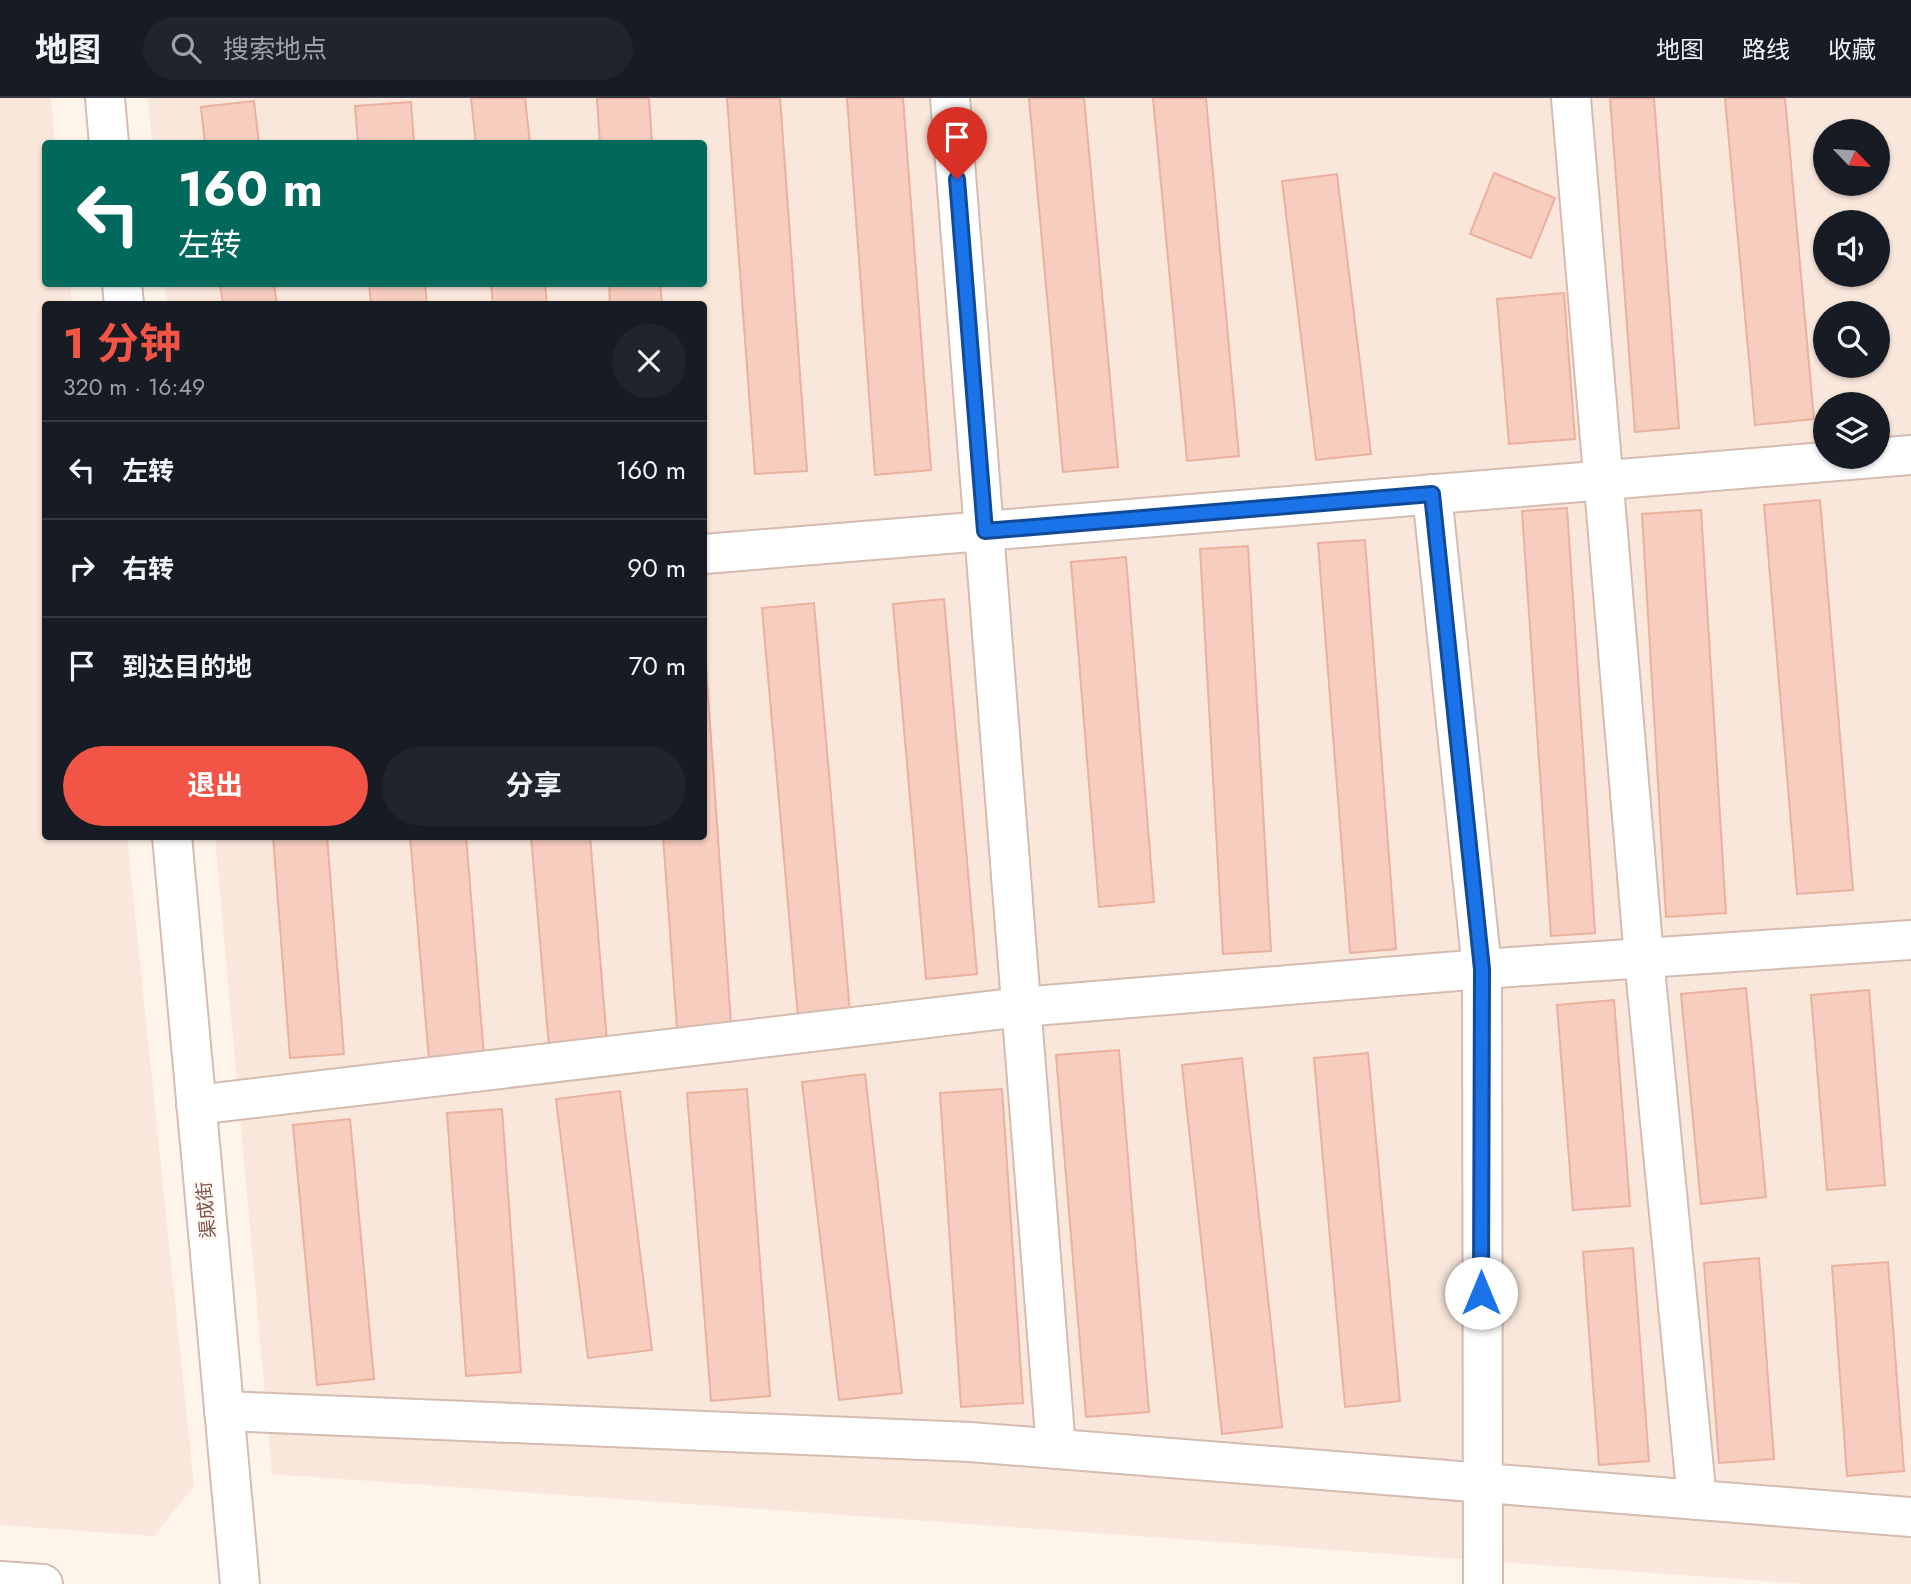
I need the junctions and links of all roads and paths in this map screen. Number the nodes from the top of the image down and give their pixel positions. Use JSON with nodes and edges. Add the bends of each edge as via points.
{"nodes":[{"id":1,"x":105,"y":98,"type":"edge"},
{"id":2,"x":950,"y":98,"type":"edge"},
{"id":3,"x":1572,"y":98,"type":"edge"},
{"id":4,"x":109,"y":140,"type":"edge"},
{"id":5,"x":1911,"y":455,"type":"edge"},
{"id":6,"x":1605,"y":481,"type":"junction"},
{"id":7,"x":1432,"y":494,"type":"junction"},
{"id":8,"x":985,"y":531,"type":"junction"},
{"id":9,"x":707,"y":554,"type":"edge"},
{"id":10,"x":172,"y":840,"type":"edge"},
{"id":11,"x":1911,"y":940,"type":"edge"},
{"id":12,"x":1644,"y":958,"type":"junction"},
{"id":13,"x":1482,"y":969,"type":"junction"},
{"id":14,"x":1022,"y":1007,"type":"junction"},
{"id":15,"x":196,"y":1105,"type":"junction"},
{"id":16,"x":224,"y":1411,"type":"junction"},
{"id":17,"x":1056,"y":1449,"type":"junction"},
{"id":18,"x":1481,"y":1483,"type":"junction"},
{"id":19,"x":1697,"y":1500,"type":"junction"},
{"id":20,"x":1911,"y":1517,"type":"edge"},
{"id":21,"x":0,"y":1581,"type":"edge"},
{"id":22,"x":43,"y":1584,"type":"edge"},
{"id":23,"x":240,"y":1584,"type":"edge"},
{"id":24,"x":1483,"y":1584,"type":"edge"}],
"edges":[{"from":1,"to":4,"type":"street"},
{"from":2,"to":8,"type":"street"},
{"from":3,"to":6,"type":"street"},
{"from":5,"to":6,"type":"street"},
{"from":6,"to":7,"type":"street"},
{"from":6,"to":12,"type":"street"},
{"from":7,"to":8,"type":"street"},
{"from":7,"to":13,"type":"street"},
{"from":8,"to":9,"type":"street"},
{"from":8,"to":14,"type":"street"},
{"from":10,"to":15,"type":"street","name":"渠成街"},
{"from":11,"to":12,"type":"street"},
{"from":12,"to":13,"type":"street"},
{"from":12,"to":19,"type":"street"},
{"from":13,"to":14,"type":"street"},
{"from":13,"to":18,"type":"street"},
{"from":14,"to":15,"type":"street"},
{"from":14,"to":17,"type":"street"},
{"from":15,"to":16,"type":"street","name":"渠成街"},
{"from":16,"to":17,"type":"street"},
{"from":16,"to":23,"type":"street","name":"渠成街"},
{"from":17,"to":18,"type":"street"},
{"from":18,"to":19,"type":"street"},
{"from":18,"to":24,"type":"street"},
{"from":19,"to":20,"type":"street"},
{"from":21,"to":22,"type":"street"}]}
